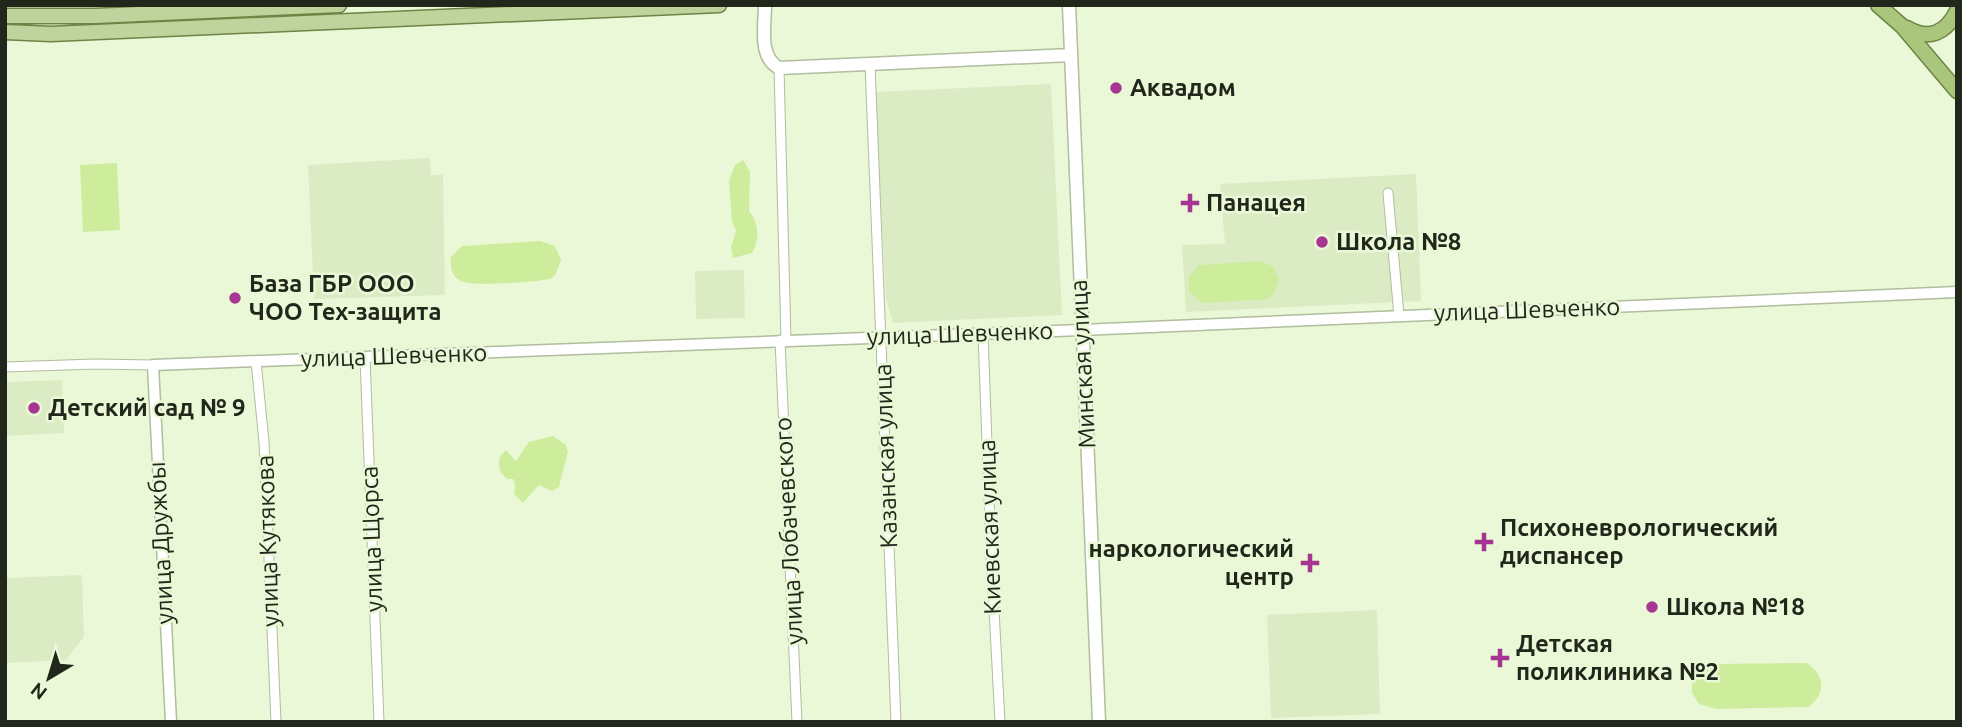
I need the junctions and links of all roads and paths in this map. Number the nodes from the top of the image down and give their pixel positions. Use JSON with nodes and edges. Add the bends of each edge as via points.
{"nodes":[{"id":1,"x":339,"y":5,"type":"edge"},
{"id":2,"x":719,"y":5,"type":"edge"},
{"id":3,"x":765,"y":5,"type":"edge"},
{"id":4,"x":1069,"y":5,"type":"edge"},
{"id":5,"x":1878,"y":5,"type":"edge"},
{"id":6,"x":1957,"y":11,"type":"edge"},
{"id":7,"x":5,"y":16,"type":"edge"},
{"id":8,"x":1902,"y":26,"type":"junction"},
{"id":9,"x":5,"y":32,"type":"edge"},
{"id":10,"x":1071,"y":55,"type":"junction"},
{"id":11,"x":870,"y":64,"type":"junction"},
{"id":12,"x":779,"y":68,"type":"junction"},
{"id":13,"x":1957,"y":91,"type":"edge"},
{"id":14,"x":1388,"y":193,"type":"dead end"},
{"id":15,"x":1957,"y":292,"type":"edge"},
{"id":16,"x":1399,"y":316,"type":"junction"},
{"id":17,"x":1081,"y":330,"type":"junction"},
{"id":18,"x":983,"y":332,"type":"junction"},
{"id":19,"x":882,"y":336,"type":"junction"},
{"id":20,"x":783,"y":340,"type":"junction"},
{"id":21,"x":365,"y":357,"type":"junction"},
{"id":22,"x":256,"y":361,"type":"junction"},
{"id":23,"x":153,"y":365,"type":"junction"},
{"id":24,"x":5,"y":367,"type":"edge"},
{"id":25,"x":171,"y":722,"type":"edge"},
{"id":26,"x":276,"y":722,"type":"edge"},
{"id":27,"x":379,"y":722,"type":"edge"},
{"id":28,"x":797,"y":722,"type":"edge"},
{"id":29,"x":895,"y":722,"type":"edge"},
{"id":30,"x":1000,"y":722,"type":"edge"},
{"id":31,"x":1099,"y":722,"type":"edge"}],
"edges":[{"from":1,"to":7,"type":"main road"},
{"from":2,"to":9,"type":"main road","via":[[51,34]]},
{"from":3,"to":12,"type":"main road","via":[[765,49],[767,58]]},
{"from":4,"to":10,"type":"main road","name":"Минская улица"},
{"from":5,"to":8,"type":"highway"},
{"from":6,"to":8,"type":"highway","via":[[1945,28],[1927,36]]},
{"from":8,"to":13,"type":"highway"},
{"from":10,"to":11,"type":"main road"},
{"from":10,"to":17,"type":"main road","name":"Минская улица"},
{"from":11,"to":12,"type":"main road"},
{"from":11,"to":19,"type":"street","name":"Казанская улица"},
{"from":12,"to":20,"type":"street","name":"улица Лобачевского"},
{"from":14,"to":16,"type":"street"},
{"from":15,"to":16,"type":"street","name":"улица Шевченко"},
{"from":16,"to":17,"type":"street","name":"улица Шевченко"},
{"from":17,"to":18,"type":"street","name":"улица Шевченко"},
{"from":17,"to":31,"type":"main road","name":"Минская улица"},
{"from":18,"to":19,"type":"street","name":"улица Шевченко"},
{"from":18,"to":30,"type":"street","name":"Киевская улица"},
{"from":19,"to":20,"type":"street","name":"улица Шевченко"},
{"from":19,"to":29,"type":"street","name":"Казанская улица"},
{"from":20,"to":21,"type":"street","name":"улица Шевченко"},
{"from":20,"to":28,"type":"street","name":"улица Лобачевского"},
{"from":21,"to":22,"type":"street","name":"улица Шевченко"},
{"from":21,"to":27,"type":"street","name":"улица Щорса"},
{"from":22,"to":23,"type":"street","name":"улица Шевченко"},
{"from":22,"to":26,"type":"street","name":"улица Кутякова","via":[[264,442]]},
{"from":23,"to":24,"type":"street","name":"улица Шевченко"},
{"from":23,"to":25,"type":"street","name":"улица Дружбы"}]}
